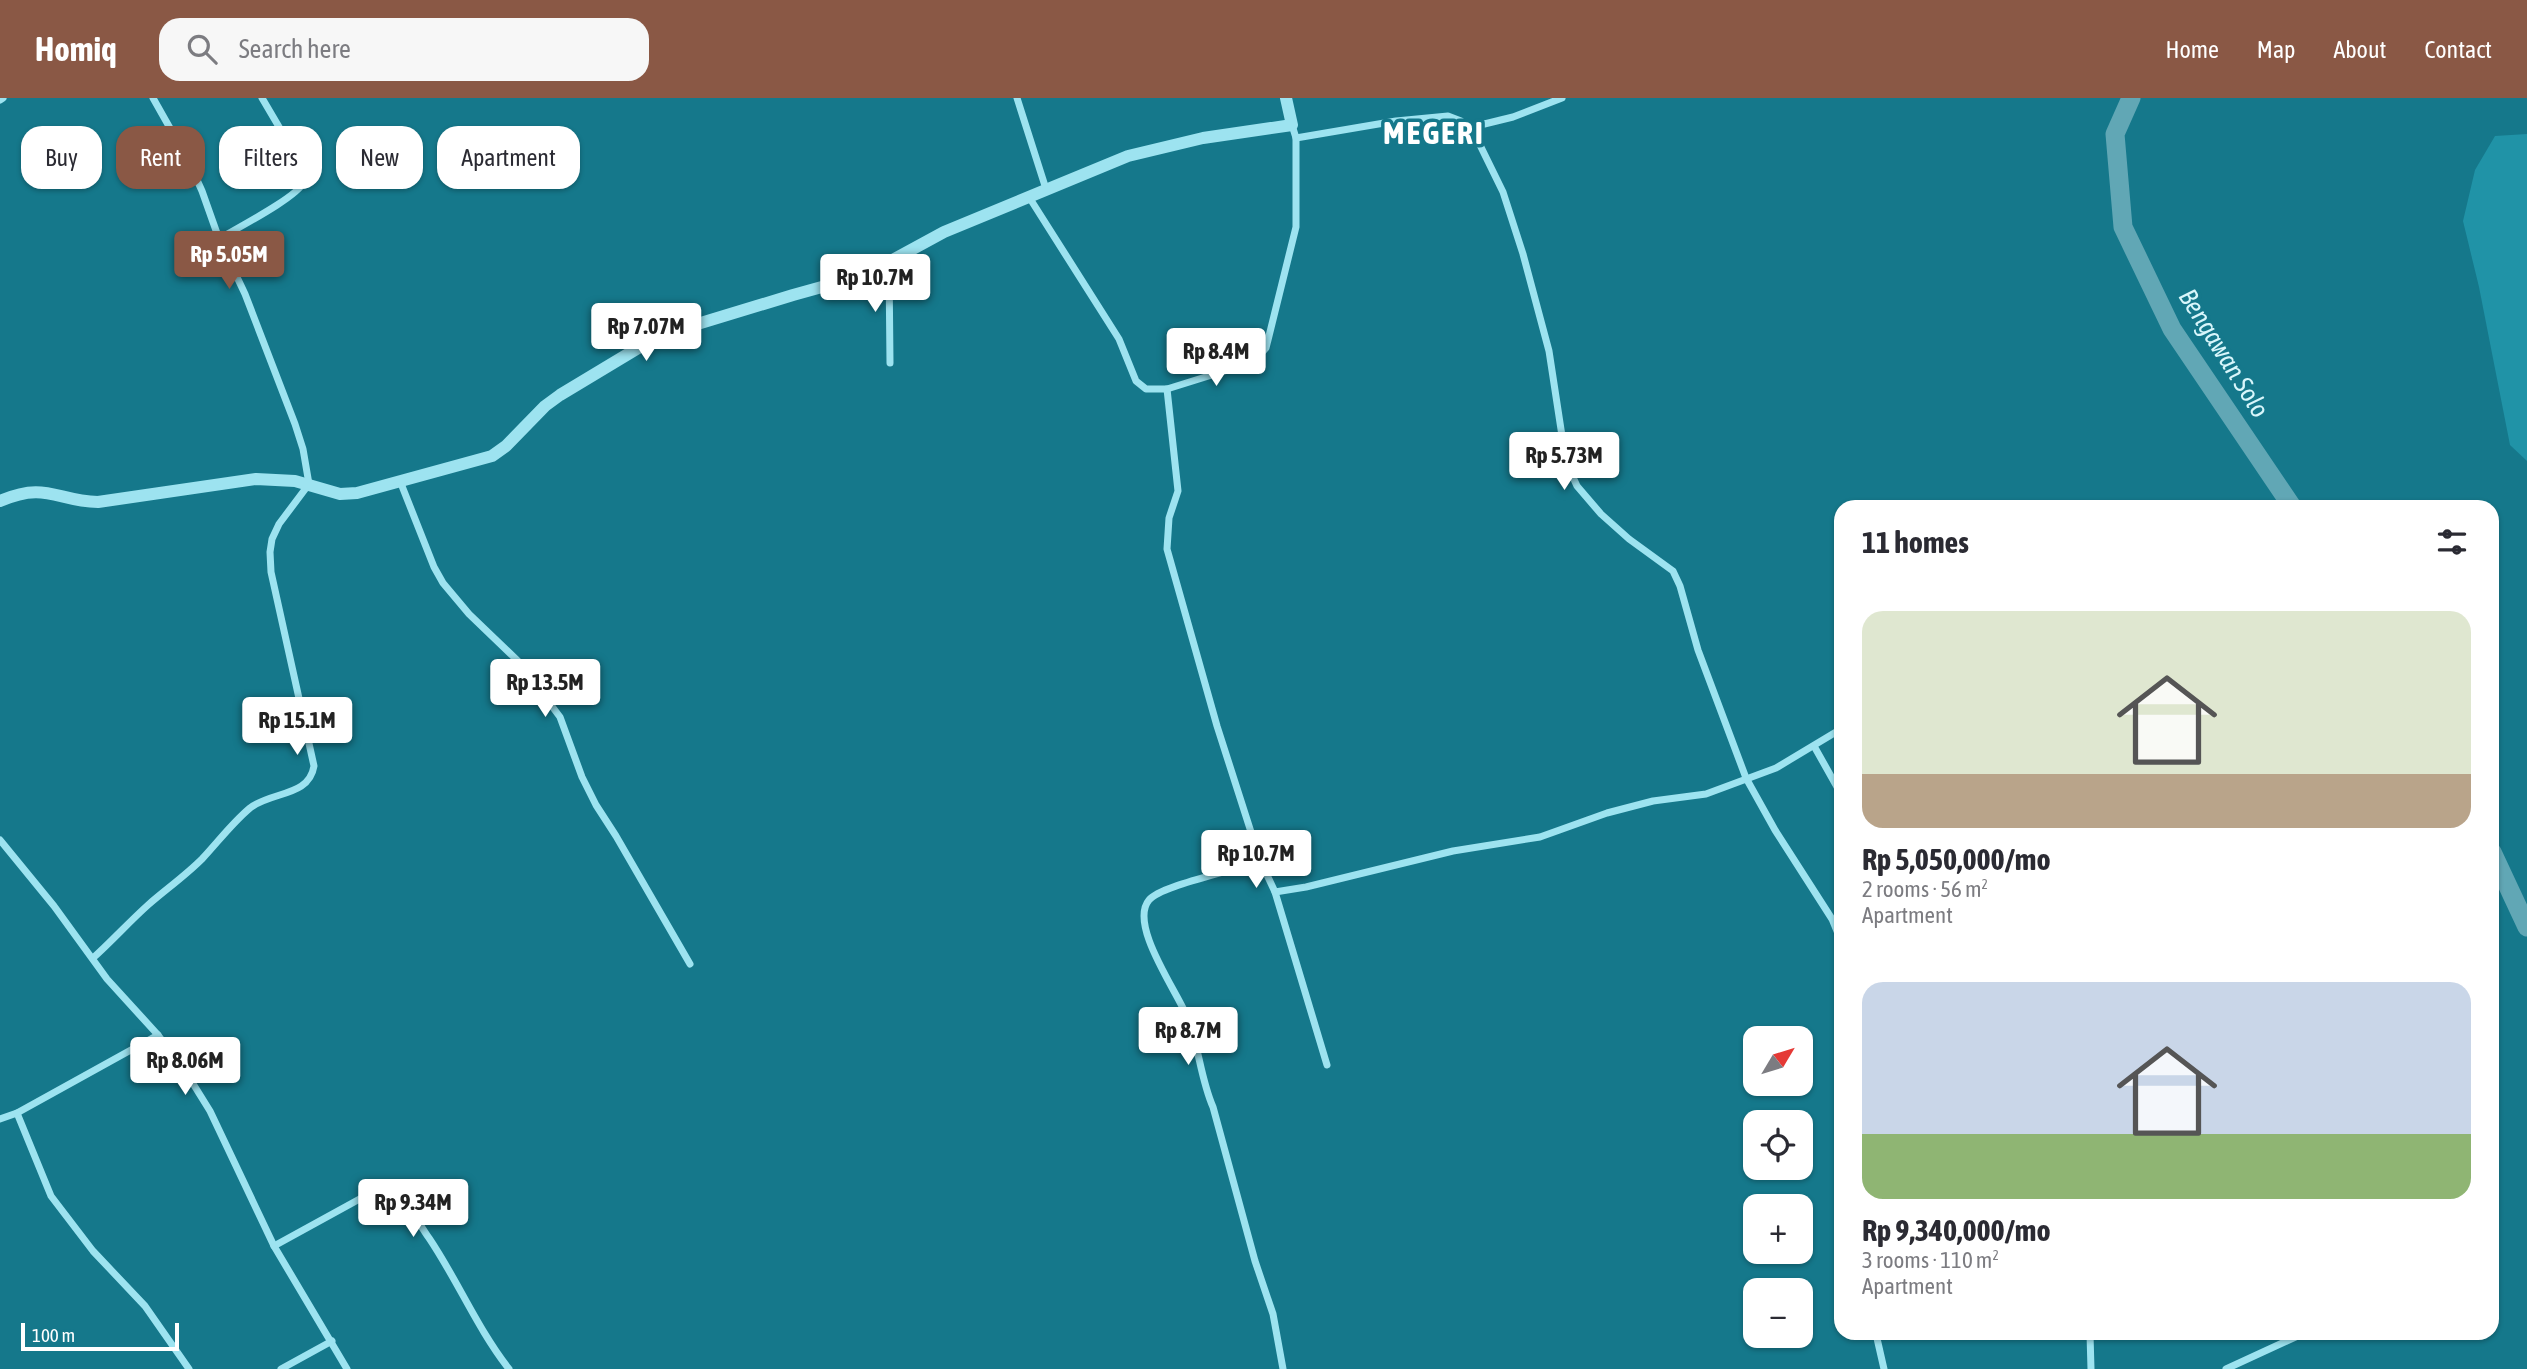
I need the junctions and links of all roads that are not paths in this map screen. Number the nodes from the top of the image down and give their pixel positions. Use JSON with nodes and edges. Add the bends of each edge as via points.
{"nodes":[{"id":1,"x":153,"y":98,"type":"edge"},
{"id":2,"x":262,"y":98,"type":"edge"},
{"id":3,"x":1017,"y":98,"type":"edge"},
{"id":4,"x":1286,"y":98,"type":"edge"},
{"id":5,"x":1562,"y":98,"type":"edge"},
{"id":6,"x":1468,"y":128,"type":"junction"},
{"id":7,"x":1294,"y":131,"type":"junction"},
{"id":8,"x":1046,"y":189,"type":"junction"},
{"id":9,"x":1029,"y":197,"type":"junction"},
{"id":10,"x":219,"y":239,"type":"junction"},
{"id":11,"x":889,"y":264,"type":"junction"},
{"id":12,"x":890,"y":363,"type":"dead end"},
{"id":13,"x":1167,"y":389,"type":"junction"},
{"id":14,"x":400,"y":481,"type":"junction"},
{"id":15,"x":309,"y":484,"type":"junction"},
{"id":16,"x":0,"y":501,"type":"edge"},
{"id":17,"x":1834,"y":733,"type":"edge"},
{"id":18,"x":1814,"y":746,"type":"junction"},
{"id":19,"x":1746,"y":778,"type":"junction"},
{"id":20,"x":1834,"y":782,"type":"edge"},
{"id":21,"x":0,"y":839,"type":"edge"},
{"id":22,"x":1260,"y":860,"type":"junction"},
{"id":23,"x":1275,"y":892,"type":"junction"},
{"id":24,"x":1834,"y":924,"type":"edge"},
{"id":25,"x":93,"y":958,"type":"junction"},
{"id":26,"x":690,"y":964,"type":"dead end"},
{"id":27,"x":158,"y":1035,"type":"junction"},
{"id":28,"x":1327,"y":1065,"type":"dead end"},
{"id":29,"x":17,"y":1113,"type":"junction"},
{"id":30,"x":0,"y":1119,"type":"edge"},
{"id":31,"x":275,"y":1246,"type":"junction"},
{"id":32,"x":1877,"y":1340,"type":"edge"},
{"id":33,"x":2090,"y":1340,"type":"edge"},
{"id":34,"x":2289,"y":1340,"type":"edge"},
{"id":35,"x":332,"y":1341,"type":"junction"},
{"id":36,"x":189,"y":1369,"type":"edge"},
{"id":37,"x":281,"y":1369,"type":"edge"},
{"id":38,"x":347,"y":1369,"type":"edge"},
{"id":39,"x":509,"y":1369,"type":"edge"},
{"id":40,"x":1283,"y":1369,"type":"edge"},
{"id":41,"x":1884,"y":1369,"type":"edge"},
{"id":42,"x":2091,"y":1369,"type":"edge"},
{"id":43,"x":2226,"y":1369,"type":"edge"}],
"edges":[{"from":1,"to":10,"type":"street","via":[[193,170]]},
{"from":2,"to":10,"type":"street","via":[[302,166],[304,182]]},
{"from":3,"to":8,"type":"street"},
{"from":4,"to":7,"type":"street"},
{"from":5,"to":6,"type":"street"},
{"from":6,"to":7,"type":"street","via":[[1448,116]]},
{"from":6,"to":19,"type":"street","via":[[1491,164],[1523,254],[1549,351],[1566,462],[1577,486],[1601,514],[1673,571]]},
{"from":7,"to":8,"type":"street","via":[[1203,138],[1128,156]]},
{"from":7,"to":13,"type":"street","via":[[1296,227],[1266,348],[1247,364]]},
{"from":8,"to":9,"type":"street"},
{"from":9,"to":11,"type":"street","via":[[944,232]]},
{"from":9,"to":13,"type":"street","via":[[1119,340],[1136,381],[1146,389]]},
{"from":10,"to":15,"type":"street","via":[[289,406]]},
{"from":11,"to":12,"type":"street"},
{"from":11,"to":14,"type":"street","via":[[658,336],[545,406],[492,456]]},
{"from":13,"to":22,"type":"street","via":[[1178,491],[1169,518],[1167,549]]},
{"from":14,"to":15,"type":"street","via":[[340,494]]},
{"from":14,"to":26,"type":"street","via":[[443,583],[519,661],[560,717],[596,805]]},
{"from":15,"to":16,"type":"street","via":[[256,479],[98,502],[37,491]]},
{"from":15,"to":25,"type":"street","via":[[279,524],[270,552],[313,774],[296,790],[266,797],[251,808]]},
{"from":17,"to":18,"type":"street"},
{"from":18,"to":19,"type":"street","via":[[1776,768]]},
{"from":18,"to":20,"type":"street"},
{"from":19,"to":23,"type":"street","via":[[1706,794],[1607,813],[1540,837],[1453,851]]},
{"from":19,"to":24,"type":"street"},
{"from":21,"to":25,"type":"street"},
{"from":22,"to":23,"type":"street"},
{"from":22,"to":40,"type":"street","via":[[1158,893],[1144,912],[1159,963],[1188,1017],[1273,1314]]},
{"from":23,"to":28,"type":"street"},
{"from":25,"to":27,"type":"street"},
{"from":27,"to":29,"type":"street"},
{"from":27,"to":31,"type":"street","via":[[210,1111]]},
{"from":29,"to":30,"type":"street"},
{"from":29,"to":36,"type":"street","via":[[51,1196],[145,1307]]},
{"from":31,"to":35,"type":"street"},
{"from":31,"to":39,"type":"street","via":[[376,1190],[396,1194],[421,1226],[472,1316]]},
{"from":32,"to":41,"type":"street"},
{"from":33,"to":42,"type":"street"},
{"from":34,"to":43,"type":"street"},
{"from":35,"to":37,"type":"street"},
{"from":35,"to":38,"type":"street"}]}
